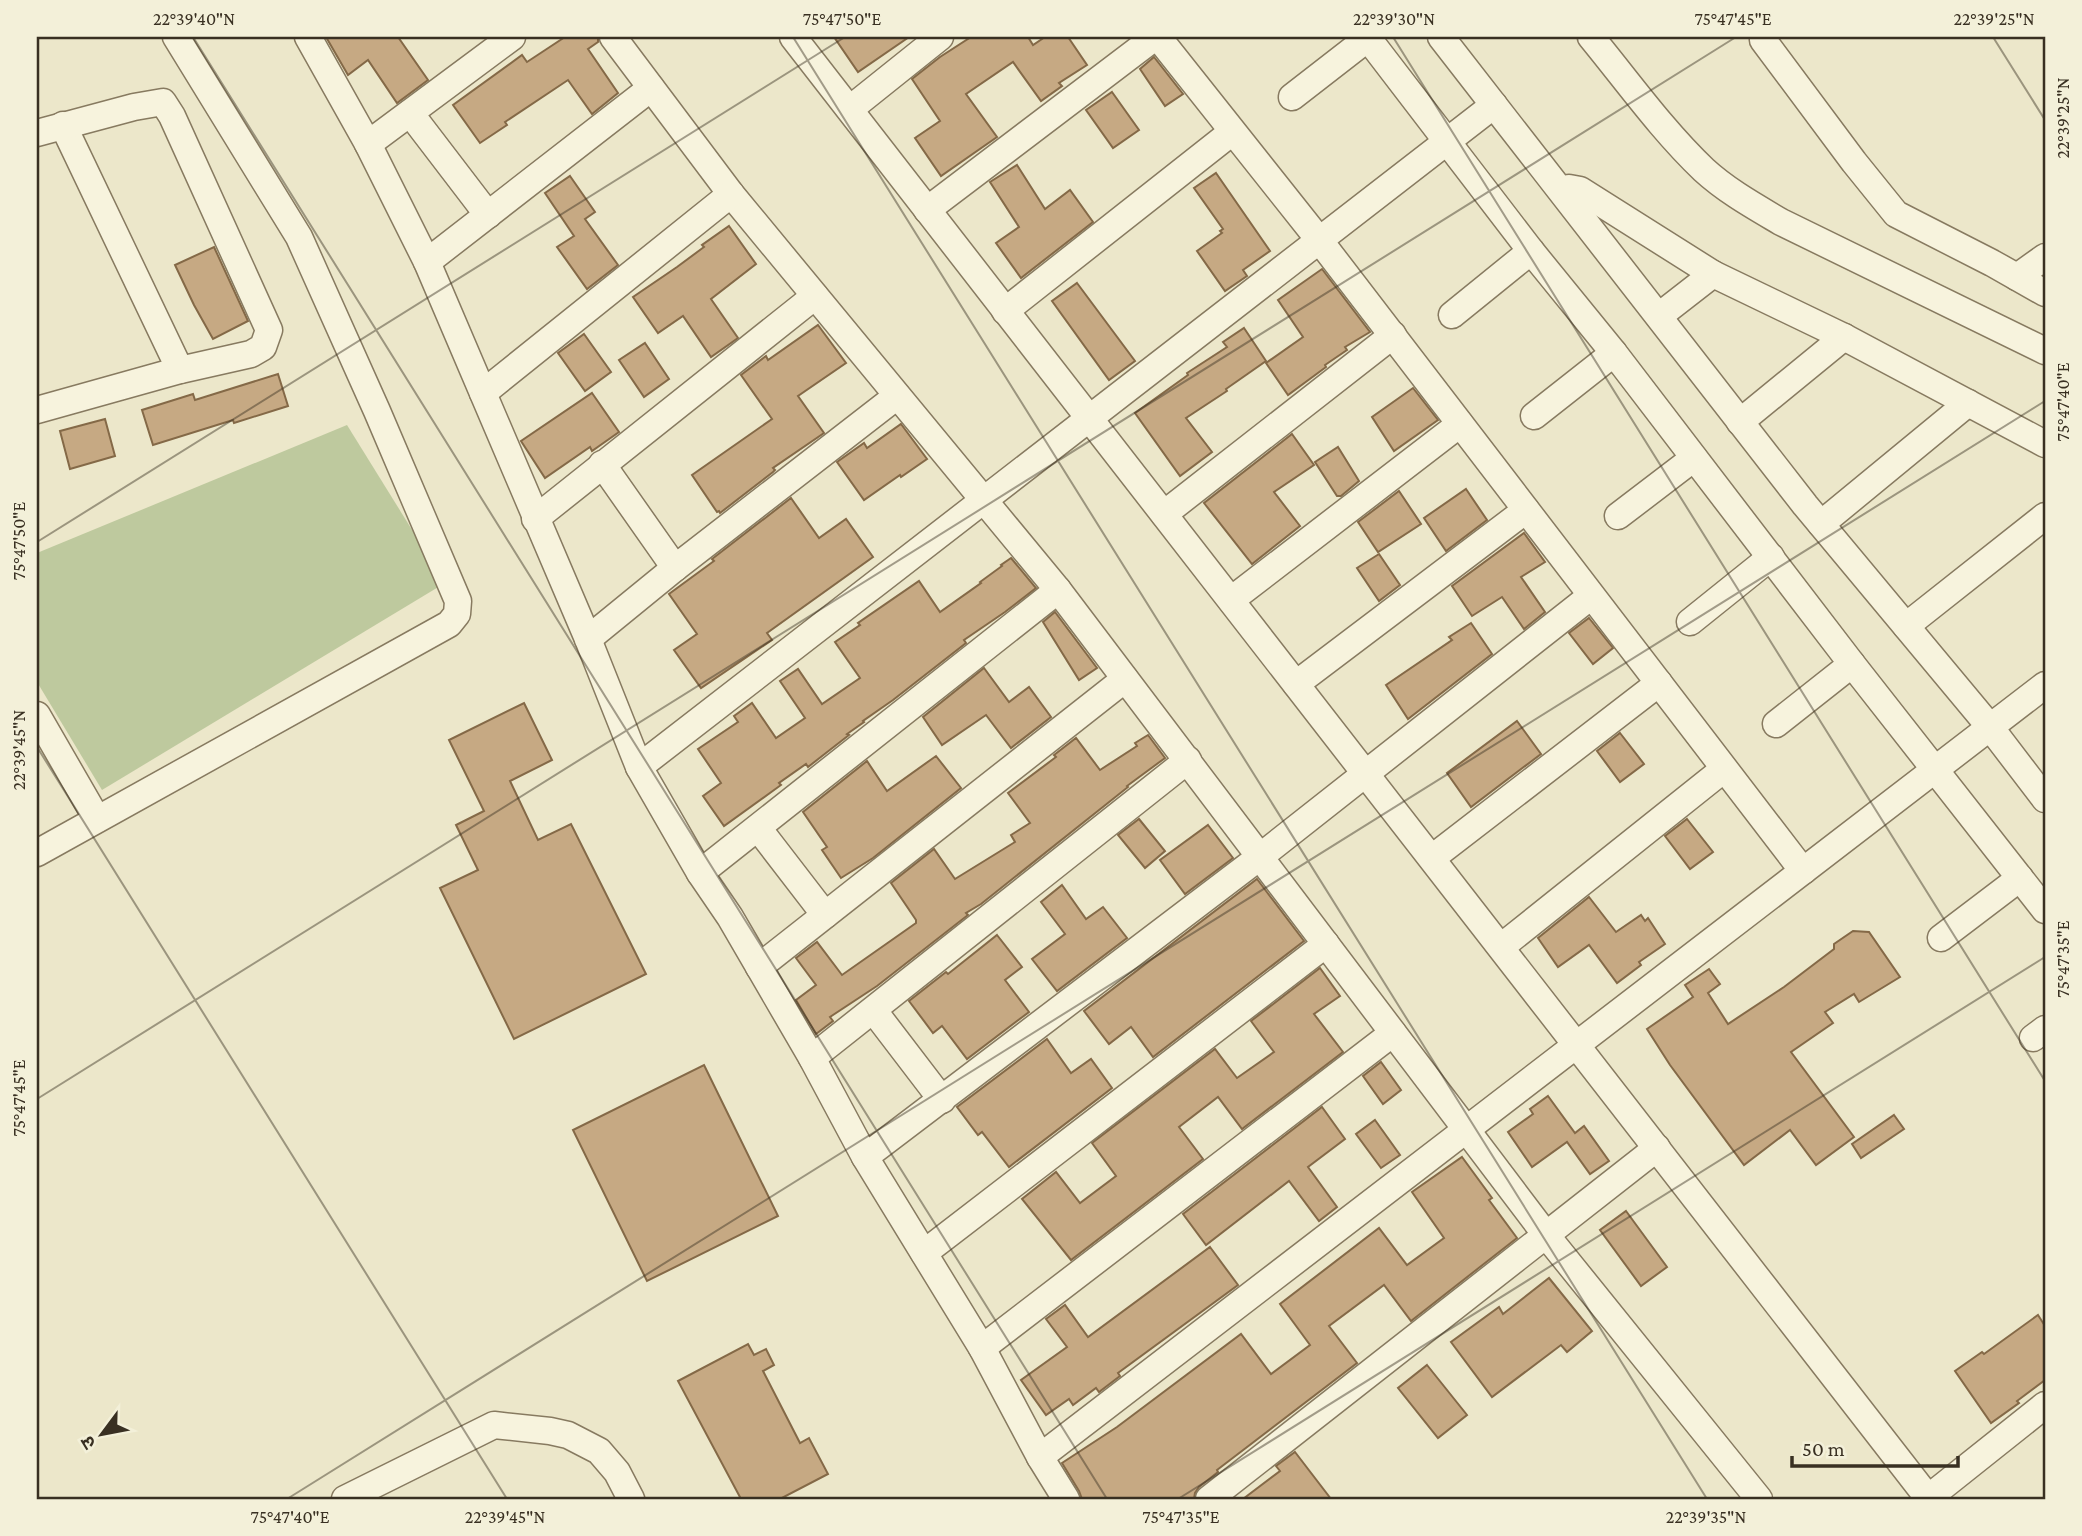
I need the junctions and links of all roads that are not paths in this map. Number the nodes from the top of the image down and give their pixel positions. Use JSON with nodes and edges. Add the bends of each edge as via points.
{"nodes":[{"id":1,"x":176,"y":37,"type":"edge"},
{"id":2,"x":308,"y":37,"type":"edge"},
{"id":3,"x":512,"y":37,"type":"edge"},
{"id":4,"x":613,"y":37,"type":"edge"},
{"id":5,"x":793,"y":37,"type":"edge"},
{"id":6,"x":940,"y":37,"type":"edge"},
{"id":7,"x":1156,"y":37,"type":"edge"},
{"id":8,"x":1367,"y":37,"type":"edge"},
{"id":9,"x":1441,"y":37,"type":"edge"},
{"id":10,"x":1591,"y":37,"type":"edge"},
{"id":11,"x":1763,"y":40,"type":"dead end"},
{"id":12,"x":651,"y":88,"type":"junction"},
{"id":13,"x":1292,"y":97,"type":"dead end"},
{"id":14,"x":1494,"y":105,"type":"junction"},
{"id":15,"x":850,"y":109,"type":"junction"},
{"id":16,"x":410,"y":113,"type":"junction"},
{"id":17,"x":63,"y":125,"type":"junction"},
{"id":18,"x":1232,"y":132,"type":"junction"},
{"id":19,"x":37,"y":133,"type":"edge"},
{"id":20,"x":1448,"y":141,"type":"junction"},
{"id":21,"x":368,"y":144,"type":"junction"},
{"id":22,"x":1562,"y":191,"type":"junction"},
{"id":23,"x":732,"y":194,"type":"junction"},
{"id":24,"x":928,"y":210,"type":"junction"},
{"id":25,"x":488,"y":215,"type":"junction"},
{"id":26,"x":1320,"y":241,"type":"junction"},
{"id":27,"x":1531,"y":251,"type":"junction"},
{"id":28,"x":2045,"y":257,"type":"edge"},
{"id":29,"x":427,"y":262,"type":"junction"},
{"id":30,"x":1713,"y":274,"type":"junction"},
{"id":31,"x":2017,"y":276,"type":"junction"},
{"id":32,"x":2045,"y":293,"type":"edge"},
{"id":33,"x":815,"y":296,"type":"junction"},
{"id":34,"x":1005,"y":311,"type":"junction"},
{"id":35,"x":1452,"y":315,"type":"dead end"},
{"id":36,"x":1660,"y":316,"type":"junction"},
{"id":37,"x":1393,"y":335,"type":"junction"},
{"id":38,"x":1844,"y":337,"type":"junction"},
{"id":39,"x":2045,"y":351,"type":"edge"},
{"id":40,"x":1614,"y":353,"type":"junction"},
{"id":41,"x":180,"y":370,"type":"junction"},
{"id":42,"x":482,"y":393,"type":"junction"},
{"id":43,"x":897,"y":396,"type":"junction"},
{"id":44,"x":1968,"y":403,"type":"junction"},
{"id":45,"x":37,"y":410,"type":"edge"},
{"id":46,"x":1534,"y":416,"type":"dead end"},
{"id":47,"x":1090,"y":419,"type":"junction"},
{"id":48,"x":1741,"y":422,"type":"junction"},
{"id":49,"x":1460,"y":424,"type":"junction"},
{"id":50,"x":2045,"y":444,"type":"edge"},
{"id":51,"x":1694,"y":458,"type":"junction"},
{"id":52,"x":602,"y":464,"type":"junction"},
{"id":53,"x":984,"y":499,"type":"junction"},
{"id":54,"x":1526,"y":510,"type":"junction"},
{"id":55,"x":1164,"y":514,"type":"junction"},
{"id":56,"x":1618,"y":516,"type":"dead end"},
{"id":57,"x":2045,"y":516,"type":"edge"},
{"id":58,"x":535,"y":519,"type":"junction"},
{"id":59,"x":1821,"y":524,"type":"junction"},
{"id":60,"x":1772,"y":557,"type":"junction"},
{"id":61,"x":675,"y":568,"type":"junction"},
{"id":62,"x":1058,"y":590,"type":"junction"},
{"id":63,"x":1591,"y":596,"type":"junction"},
{"id":64,"x":1231,"y":600,"type":"junction"},
{"id":65,"x":1690,"y":622,"type":"dead end"},
{"id":66,"x":1906,"y":626,"type":"junction"},
{"id":67,"x":588,"y":639,"type":"junction"},
{"id":68,"x":1852,"y":664,"type":"junction"},
{"id":69,"x":1125,"y":679,"type":"junction"},
{"id":70,"x":1296,"y":684,"type":"junction"},
{"id":71,"x":1659,"y":684,"type":"junction"},
{"id":72,"x":2045,"y":685,"type":"edge"},
{"id":73,"x":37,"y":715,"type":"edge"},
{"id":74,"x":1776,"y":724,"type":"dead end"},
{"id":75,"x":1990,"y":727,"type":"junction"},
{"id":76,"x":1188,"y":760,"type":"junction"},
{"id":77,"x":639,"y":767,"type":"junction"},
{"id":78,"x":1724,"y":769,"type":"junction"},
{"id":79,"x":1936,"y":769,"type":"junction"},
{"id":80,"x":1366,"y":774,"type":"junction"},
{"id":81,"x":2045,"y":799,"type":"edge"},
{"id":82,"x":97,"y":819,"type":"junction"},
{"id":83,"x":758,"y":828,"type":"junction"},
{"id":84,"x":37,"y":853,"type":"edge"},
{"id":85,"x":1261,"y":856,"type":"junction"},
{"id":86,"x":1432,"y":858,"type":"junction"},
{"id":87,"x":1802,"y":871,"type":"junction"},
{"id":88,"x":701,"y":873,"type":"junction"},
{"id":89,"x":2020,"y":878,"type":"junction"},
{"id":90,"x":2045,"y":909,"type":"edge"},
{"id":91,"x":825,"y":915,"type":"junction"},
{"id":92,"x":1941,"y":938,"type":"dead end"},
{"id":93,"x":1326,"y":944,"type":"junction"},
{"id":94,"x":1501,"y":947,"type":"junction"},
{"id":95,"x":759,"y":967,"type":"junction"},
{"id":96,"x":874,"y":1011,"type":"junction"},
{"id":97,"x":1393,"y":1033,"type":"junction"},
{"id":98,"x":1577,"y":1045,"type":"junction"},
{"id":99,"x":812,"y":1058,"type":"junction"},
{"id":100,"x":942,"y":1100,"type":"junction"},
{"id":101,"x":1466,"y":1131,"type":"junction"},
{"id":102,"x":1657,"y":1147,"type":"junction"},
{"id":103,"x":865,"y":1157,"type":"junction"},
{"id":104,"x":1546,"y":1236,"type":"junction"},
{"id":105,"x":924,"y":1253,"type":"junction"},
{"id":106,"x":982,"y":1348,"type":"junction"},
{"id":107,"x":2045,"y":1405,"type":"edge"},
{"id":108,"x":1040,"y":1457,"type":"junction"},
{"id":109,"x":1750,"y":1496,"type":"edge"},
{"id":110,"x":345,"y":1499,"type":"edge"},
{"id":111,"x":631,"y":1499,"type":"edge"},
{"id":112,"x":1066,"y":1499,"type":"edge"},
{"id":113,"x":1209,"y":1499,"type":"edge"},
{"id":114,"x":1928,"y":1499,"type":"edge"}],
"edges":[{"from":1,"to":82,"type":"street","via":[[299,237],[458,601],[457,614],[449,624]]},
{"from":2,"to":21,"type":"street"},
{"from":3,"to":16,"type":"street"},
{"from":4,"to":12,"type":"street"},
{"from":5,"to":15,"type":"street"},
{"from":6,"to":15,"type":"street"},
{"from":7,"to":18,"type":"street"},
{"from":7,"to":24,"type":"street"},
{"from":8,"to":13,"type":"street"},
{"from":8,"to":20,"type":"street"},
{"from":9,"to":14,"type":"street"},
{"from":10,"to":39,"type":"street","via":[[1669,133],[1705,171],[1741,199]]},
{"from":11,"to":31,"type":"street","via":[[1896,214]]},
{"from":12,"to":23,"type":"street"},
{"from":12,"to":25,"type":"street"},
{"from":14,"to":20,"type":"street"},
{"from":14,"to":22,"type":"street"},
{"from":15,"to":24,"type":"street"},
{"from":16,"to":21,"type":"street"},
{"from":16,"to":25,"type":"street"},
{"from":17,"to":19,"type":"street"},
{"from":17,"to":41,"type":"street"},
{"from":17,"to":41,"type":"street","via":[[163,102],[173,116],[270,330],[262,347],[251,354]]},
{"from":18,"to":26,"type":"street"},
{"from":18,"to":34,"type":"street"},
{"from":20,"to":26,"type":"street"},
{"from":20,"to":27,"type":"street"},
{"from":21,"to":29,"type":"street"},
{"from":22,"to":30,"type":"street","via":[[1580,190]]},
{"from":22,"to":36,"type":"street"},
{"from":23,"to":33,"type":"street"},
{"from":23,"to":42,"type":"street"},
{"from":24,"to":34,"type":"street"},
{"from":25,"to":29,"type":"street"},
{"from":26,"to":37,"type":"street"},
{"from":26,"to":47,"type":"street"},
{"from":27,"to":35,"type":"street"},
{"from":27,"to":40,"type":"street"},
{"from":28,"to":31,"type":"street"},
{"from":29,"to":42,"type":"street"},
{"from":30,"to":36,"type":"street"},
{"from":30,"to":38,"type":"street"},
{"from":31,"to":32,"type":"street"},
{"from":33,"to":43,"type":"street"},
{"from":33,"to":52,"type":"street"},
{"from":34,"to":47,"type":"street"},
{"from":36,"to":48,"type":"street"},
{"from":37,"to":49,"type":"street"},
{"from":37,"to":55,"type":"street"},
{"from":38,"to":44,"type":"street"},
{"from":38,"to":48,"type":"street"},
{"from":40,"to":46,"type":"street"},
{"from":40,"to":51,"type":"street"},
{"from":41,"to":45,"type":"street"},
{"from":42,"to":58,"type":"street"},
{"from":43,"to":53,"type":"street"},
{"from":43,"to":61,"type":"street"},
{"from":44,"to":50,"type":"street"},
{"from":44,"to":59,"type":"street"},
{"from":47,"to":53,"type":"street"},
{"from":47,"to":55,"type":"street"},
{"from":48,"to":59,"type":"street"},
{"from":49,"to":54,"type":"street"},
{"from":49,"to":64,"type":"street"},
{"from":51,"to":56,"type":"street"},
{"from":51,"to":60,"type":"street"},
{"from":52,"to":58,"type":"street"},
{"from":52,"to":61,"type":"street"},
{"from":53,"to":62,"type":"street"},
{"from":53,"to":77,"type":"street"},
{"from":54,"to":63,"type":"street"},
{"from":54,"to":70,"type":"street"},
{"from":55,"to":64,"type":"street"},
{"from":57,"to":66,"type":"street"},
{"from":58,"to":67,"type":"street"},
{"from":59,"to":66,"type":"street"},
{"from":60,"to":65,"type":"street"},
{"from":60,"to":68,"type":"street"},
{"from":61,"to":67,"type":"street"},
{"from":62,"to":69,"type":"street"},
{"from":62,"to":83,"type":"street"},
{"from":63,"to":71,"type":"street"},
{"from":63,"to":80,"type":"street"},
{"from":64,"to":70,"type":"street"},
{"from":66,"to":75,"type":"street"},
{"from":67,"to":77,"type":"street"},
{"from":68,"to":74,"type":"street"},
{"from":68,"to":79,"type":"street"},
{"from":69,"to":76,"type":"street"},
{"from":69,"to":91,"type":"street"},
{"from":70,"to":80,"type":"street"},
{"from":71,"to":78,"type":"street"},
{"from":71,"to":86,"type":"street"},
{"from":72,"to":75,"type":"street"},
{"from":73,"to":82,"type":"street"},
{"from":75,"to":79,"type":"street"},
{"from":75,"to":81,"type":"street"},
{"from":76,"to":85,"type":"street"},
{"from":76,"to":96,"type":"street"},
{"from":77,"to":88,"type":"street"},
{"from":78,"to":87,"type":"street"},
{"from":78,"to":94,"type":"street"},
{"from":79,"to":87,"type":"street"},
{"from":79,"to":89,"type":"street"},
{"from":80,"to":85,"type":"street"},
{"from":80,"to":86,"type":"street"},
{"from":82,"to":84,"type":"street"},
{"from":83,"to":88,"type":"street"},
{"from":83,"to":91,"type":"street"},
{"from":85,"to":93,"type":"street"},
{"from":85,"to":100,"type":"street"},
{"from":86,"to":94,"type":"street"},
{"from":87,"to":98,"type":"street"},
{"from":88,"to":95,"type":"street"},
{"from":89,"to":90,"type":"street"},
{"from":89,"to":92,"type":"street"},
{"from":91,"to":95,"type":"street"},
{"from":93,"to":97,"type":"street"},
{"from":93,"to":105,"type":"street"},
{"from":94,"to":98,"type":"street"},
{"from":95,"to":99,"type":"street"},
{"from":96,"to":99,"type":"street"},
{"from":96,"to":100,"type":"street"},
{"from":97,"to":101,"type":"street"},
{"from":97,"to":106,"type":"street"},
{"from":98,"to":101,"type":"street"},
{"from":98,"to":102,"type":"street"},
{"from":99,"to":103,"type":"street"},
{"from":100,"to":103,"type":"street"},
{"from":101,"to":104,"type":"street"},
{"from":101,"to":108,"type":"street"},
{"from":102,"to":104,"type":"street"},
{"from":102,"to":114,"type":"street"},
{"from":103,"to":105,"type":"street"},
{"from":104,"to":109,"type":"street"},
{"from":104,"to":113,"type":"street"},
{"from":105,"to":106,"type":"street"},
{"from":106,"to":108,"type":"street"},
{"from":107,"to":114,"type":"street"},
{"from":108,"to":112,"type":"street"},
{"from":110,"to":111,"type":"street","via":[[494,1425],[568,1435],[599,1451]]}]}
